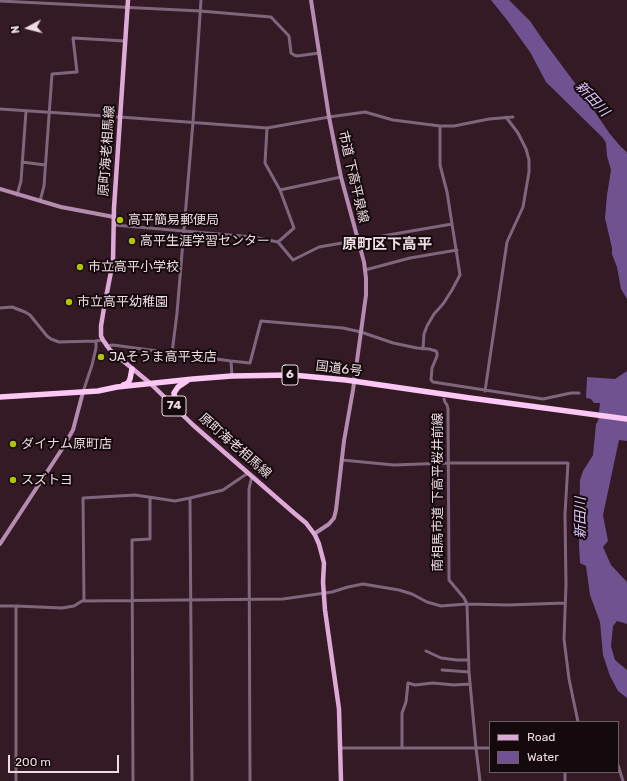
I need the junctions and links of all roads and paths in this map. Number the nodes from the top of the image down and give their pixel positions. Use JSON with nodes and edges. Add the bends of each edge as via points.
{"nodes":[{"id":1,"x":128,"y":0,"type":"edge"},
{"id":2,"x":201,"y":0,"type":"edge"},
{"id":3,"x":310,"y":0,"type":"edge"},
{"id":4,"x":0,"y":1,"type":"edge"},
{"id":5,"x":31,"y":1,"type":"edge"},
{"id":6,"x":67,"y":2,"type":"edge"},
{"id":7,"x":127,"y":8,"type":"junction"},
{"id":8,"x":200,"y":11,"type":"junction"},
{"id":9,"x":125,"y":41,"type":"junction"},
{"id":10,"x":319,"y":53,"type":"junction"},
{"id":11,"x":0,"y":109,"type":"edge"},
{"id":12,"x":26,"y":111,"type":"junction"},
{"id":13,"x":49,"y":112,"type":"junction"},
{"id":14,"x":120,"y":116,"type":"junction"},
{"id":15,"x":329,"y":117,"type":"junction"},
{"id":16,"x":506,"y":117,"type":"junction"},
{"id":17,"x":513,"y":117,"type":"dead end"},
{"id":18,"x":193,"y":122,"type":"junction"},
{"id":19,"x":440,"y":126,"type":"junction"},
{"id":20,"x":267,"y":128,"type":"junction"},
{"id":21,"x":22,"y":162,"type":"junction"},
{"id":22,"x":46,"y":164,"type":"junction"},
{"id":23,"x":342,"y":177,"type":"junction"},
{"id":24,"x":0,"y":189,"type":"edge"},
{"id":25,"x":280,"y":190,"type":"junction"},
{"id":26,"x":18,"y":195,"type":"junction"},
{"id":27,"x":40,"y":201,"type":"junction"},
{"id":28,"x":114,"y":217,"type":"junction"},
{"id":29,"x":452,"y":224,"type":"junction"},
{"id":30,"x":114,"y":225,"type":"junction"},
{"id":31,"x":184,"y":231,"type":"junction"},
{"id":32,"x":358,"y":240,"type":"junction"},
{"id":33,"x":278,"y":242,"type":"junction"},
{"id":34,"x":456,"y":250,"type":"junction"},
{"id":35,"x":365,"y":270,"type":"junction"},
{"id":36,"x":0,"y":308,"type":"edge"},
{"id":37,"x":361,"y":332,"type":"junction"},
{"id":38,"x":103,"y":340,"type":"junction"},
{"id":39,"x":96,"y":341,"type":"junction"},
{"id":40,"x":106,"y":346,"type":"junction"},
{"id":41,"x":422,"y":349,"type":"junction"},
{"id":42,"x":172,"y":353,"type":"junction"},
{"id":43,"x":231,"y":362,"type":"junction"},
{"id":44,"x":132,"y":369,"type":"junction"},
{"id":45,"x":232,"y":376,"type":"junction"},
{"id":46,"x":193,"y":379,"type":"junction"},
{"id":47,"x":354,"y":381,"type":"junction"},
{"id":48,"x":151,"y":384,"type":"junction"},
{"id":49,"x":117,"y":387,"type":"junction"},
{"id":50,"x":485,"y":391,"type":"junction"},
{"id":51,"x":83,"y":392,"type":"junction"},
{"id":52,"x":579,"y":393,"type":"dead end"},
{"id":53,"x":0,"y":398,"type":"edge"},
{"id":54,"x":444,"y":399,"type":"dead end"},
{"id":55,"x":179,"y":411,"type":"junction"},
{"id":56,"x":627,"y":419,"type":"edge"},
{"id":57,"x":342,"y":460,"type":"junction"},
{"id":58,"x":448,"y":463,"type":"junction"},
{"id":59,"x":250,"y":475,"type":"junction"},
{"id":60,"x":150,"y":496,"type":"junction"},
{"id":61,"x":190,"y":498,"type":"junction"},
{"id":62,"x":314,"y":534,"type":"junction"},
{"id":63,"x":0,"y":544,"type":"edge"},
{"id":64,"x":324,"y":593,"type":"junction"},
{"id":65,"x":133,"y":600,"type":"junction"},
{"id":66,"x":191,"y":600,"type":"junction"},
{"id":67,"x":250,"y":600,"type":"junction"},
{"id":68,"x":84,"y":601,"type":"junction"},
{"id":69,"x":565,"y":603,"type":"junction"},
{"id":70,"x":467,"y":604,"type":"junction"},
{"id":71,"x":0,"y":606,"type":"edge"},
{"id":72,"x":16,"y":606,"type":"junction"},
{"id":73,"x":426,"y":651,"type":"dead end"},
{"id":74,"x":468,"y":660,"type":"junction"},
{"id":75,"x":442,"y":670,"type":"dead end"},
{"id":76,"x":469,"y":672,"type":"junction"},
{"id":77,"x":470,"y":684,"type":"junction"},
{"id":78,"x":578,"y":721,"type":"edge"},
{"id":79,"x":340,"y":748,"type":"junction"},
{"id":80,"x":402,"y":748,"type":"junction"},
{"id":81,"x":476,"y":748,"type":"junction"},
{"id":82,"x":489,"y":748,"type":"edge"},
{"id":83,"x":619,"y":769,"type":"edge"},
{"id":84,"x":16,"y":781,"type":"edge"},
{"id":85,"x":133,"y":781,"type":"edge"},
{"id":86,"x":192,"y":781,"type":"edge"},
{"id":87,"x":250,"y":781,"type":"edge"},
{"id":88,"x":341,"y":781,"type":"edge"},
{"id":89,"x":480,"y":781,"type":"edge"},
{"id":90,"x":622,"y":781,"type":"edge"}],
"edges":[{"from":1,"to":7,"type":"main road","name":"原町海老相馬線","number":"74"},
{"from":2,"to":8,"type":"street"},
{"from":3,"to":10,"type":"street","name":"市道 下高平泉線"},
{"from":4,"to":5,"type":"street"},
{"from":5,"to":6,"type":"street"},
{"from":6,"to":7,"type":"street"},
{"from":7,"to":8,"type":"street"},
{"from":7,"to":9,"type":"main road","name":"原町海老相馬線","number":"74"},
{"from":8,"to":10,"type":"street","via":[[271,17],[289,36],[291,53],[297,56]]},
{"from":8,"to":18,"type":"street"},
{"from":9,"to":13,"type":"street","via":[[73,38],[77,72],[52,74]]},
{"from":9,"to":14,"type":"main road","name":"原町海老相馬線","number":"74"},
{"from":10,"to":15,"type":"street","name":"市道 下高平泉線"},
{"from":11,"to":12,"type":"street"},
{"from":12,"to":13,"type":"street"},
{"from":12,"to":21,"type":"street"},
{"from":13,"to":14,"type":"street"},
{"from":13,"to":22,"type":"street"},
{"from":14,"to":18,"type":"street"},
{"from":14,"to":28,"type":"main road","name":"原町海老相馬線","number":"74"},
{"from":15,"to":19,"type":"street","via":[[365,112],[393,120]]},
{"from":15,"to":20,"type":"street"},
{"from":15,"to":23,"type":"street","name":"市道 下高平泉線"},
{"from":16,"to":17,"type":"street"},
{"from":16,"to":19,"type":"street","via":[[459,126]]},
{"from":16,"to":50,"type":"street","via":[[526,149],[529,172],[523,207],[507,242]]},
{"from":18,"to":20,"type":"street"},
{"from":18,"to":31,"type":"street"},
{"from":19,"to":29,"type":"street","via":[[440,165],[448,192]]},
{"from":20,"to":25,"type":"street","via":[[265,163]]},
{"from":21,"to":22,"type":"street"},
{"from":21,"to":26,"type":"street"},
{"from":22,"to":27,"type":"street"},
{"from":23,"to":25,"type":"street"},
{"from":23,"to":32,"type":"street","name":"市道 下高平泉線"},
{"from":24,"to":26,"type":"street"},
{"from":25,"to":33,"type":"street","via":[[294,228]]},
{"from":26,"to":27,"type":"street"},
{"from":27,"to":28,"type":"street"},
{"from":28,"to":30,"type":"main road","name":"原町海老相馬線","number":"74"},
{"from":29,"to":32,"type":"street"},
{"from":29,"to":34,"type":"street"},
{"from":30,"to":31,"type":"street"},
{"from":30,"to":38,"type":"main road","name":"原町海老相馬線","number":"74","via":[[113,261],[101,326]]},
{"from":31,"to":33,"type":"street"},
{"from":31,"to":42,"type":"street"},
{"from":32,"to":33,"type":"street","via":[[319,247],[293,260]]},
{"from":32,"to":35,"type":"street","name":"市道 下高平泉線"},
{"from":34,"to":35,"type":"street","via":[[410,258]]},
{"from":34,"to":41,"type":"street","via":[[460,275],[427,326]]},
{"from":35,"to":37,"type":"street","name":"市道 下高平泉線","via":[[366,295]]},
{"from":36,"to":39,"type":"street","via":[[12,307],[30,315],[53,340]]},
{"from":37,"to":41,"type":"street","via":[[393,343]]},
{"from":37,"to":43,"type":"street","via":[[343,328],[261,321],[250,363]]},
{"from":37,"to":47,"type":"street","name":"市道 下高平泉線"},
{"from":38,"to":39,"type":"street"},
{"from":38,"to":40,"type":"main road","name":"原町海老相馬線","number":"74"},
{"from":39,"to":51,"type":"street","via":[[92,365]]},
{"from":40,"to":42,"type":"street"},
{"from":40,"to":44,"type":"main road","name":"原町海老相馬線","number":"74"},
{"from":41,"to":50,"type":"street","via":[[437,353],[430,380],[445,387]]},
{"from":42,"to":43,"type":"street"},
{"from":43,"to":45,"type":"street"},
{"from":44,"to":48,"type":"main road","name":"原町海老相馬線","number":"74"},
{"from":44,"to":49,"type":"highway","via":[[129,381]]},
{"from":45,"to":46,"type":"highway","name":"国道6号","number":"6"},
{"from":45,"to":47,"type":"highway","name":"国道6号","number":"6","via":[[292,375]]},
{"from":46,"to":48,"type":"highway","name":"国道6号","number":"6"},
{"from":46,"to":55,"type":"highway","via":[[180,385],[176,390],[174,398]]},
{"from":47,"to":56,"type":"highway","name":"国道6号","number":"6"},
{"from":47,"to":57,"type":"street","name":"市道 下高平泉線"},
{"from":48,"to":49,"type":"highway","name":"国道6号","number":"6"},
{"from":48,"to":55,"type":"main road","name":"原町海老相馬線","number":"74"},
{"from":49,"to":51,"type":"highway","name":"国道6号","number":"6"},
{"from":50,"to":52,"type":"street","via":[[543,399]]},
{"from":51,"to":53,"type":"highway","name":"国道6号","number":"6"},
{"from":51,"to":63,"type":"street","via":[[73,430]]},
{"from":54,"to":58,"type":"street","name":"南相馬市道 下高平桜井前線","via":[[448,405]]},
{"from":55,"to":59,"type":"main road","name":"原町海老相馬線","number":"74"},
{"from":57,"to":58,"type":"street","via":[[394,465]]},
{"from":57,"to":62,"type":"street","name":"市道 下高平泉線","via":[[334,518]]},
{"from":58,"to":69,"type":"street","via":[[568,463]]},
{"from":58,"to":70,"type":"street","name":"南相馬市道 下高平桜井前線","via":[[449,580]]},
{"from":59,"to":61,"type":"street","via":[[223,490]]},
{"from":59,"to":62,"type":"main road","name":"原町海老相馬線","number":"74","via":[[306,523]]},
{"from":59,"to":67,"type":"street"},
{"from":60,"to":61,"type":"street","via":[[175,501]]},
{"from":60,"to":65,"type":"street","via":[[150,539],[132,540]]},
{"from":60,"to":68,"type":"street","via":[[83,498]]},
{"from":61,"to":66,"type":"street"},
{"from":62,"to":64,"type":"main road","name":"原町海老相馬線","number":"74","via":[[323,556]]},
{"from":64,"to":67,"type":"street","via":[[283,599]]},
{"from":64,"to":70,"type":"street","via":[[363,584],[399,590],[438,605]]},
{"from":64,"to":79,"type":"main road","name":"原町海老相馬線","number":"74","via":[[338,700]]},
{"from":65,"to":66,"type":"street"},
{"from":65,"to":68,"type":"street"},
{"from":65,"to":85,"type":"street"},
{"from":66,"to":67,"type":"street"},
{"from":66,"to":86,"type":"street"},
{"from":67,"to":87,"type":"street"},
{"from":68,"to":72,"type":"street","via":[[62,608]]},
{"from":69,"to":70,"type":"street"},
{"from":69,"to":78,"type":"street","via":[[564,639]]},
{"from":70,"to":74,"type":"street"},
{"from":71,"to":72,"type":"street"},
{"from":72,"to":84,"type":"street"},
{"from":73,"to":74,"type":"street","via":[[441,658]]},
{"from":74,"to":76,"type":"street"},
{"from":75,"to":76,"type":"street"},
{"from":76,"to":77,"type":"street"},
{"from":77,"to":80,"type":"street","via":[[408,684],[402,713]]},
{"from":77,"to":81,"type":"street"},
{"from":79,"to":80,"type":"street"},
{"from":79,"to":88,"type":"main road","name":"原町海老相馬線","number":"74"},
{"from":80,"to":81,"type":"street"},
{"from":81,"to":82,"type":"street"},
{"from":81,"to":89,"type":"street"},
{"from":83,"to":90,"type":"street"}]}
